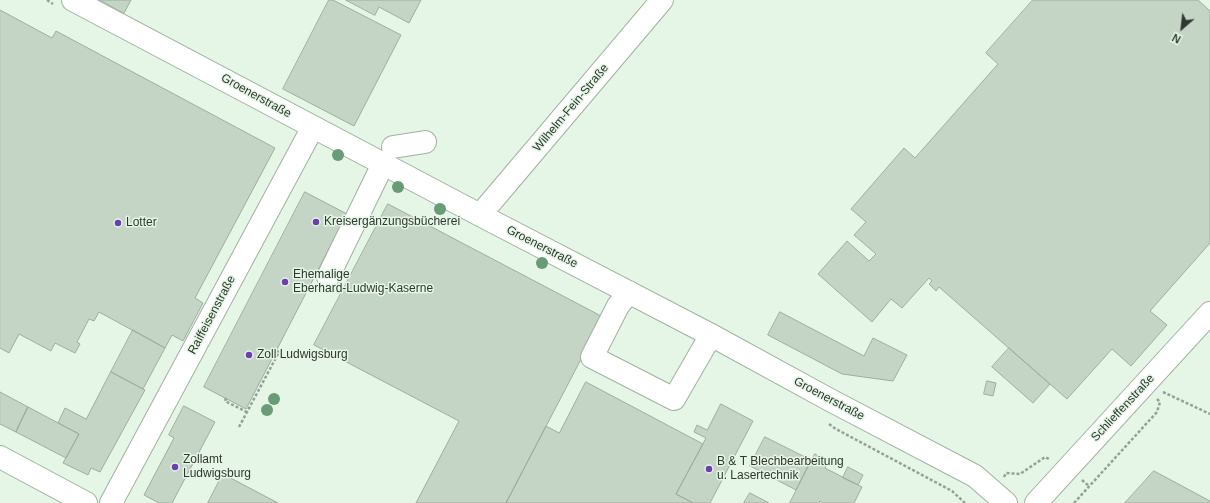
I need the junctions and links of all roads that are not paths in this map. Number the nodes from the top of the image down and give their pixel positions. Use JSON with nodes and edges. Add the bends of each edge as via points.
{"nodes":[{"id":1,"x":73,"y":0,"type":"edge"},
{"id":2,"x":662,"y":0,"type":"edge"},
{"id":3,"x":313,"y":127,"type":"junction"},
{"id":4,"x":424,"y":142,"type":"dead end"},
{"id":5,"x":388,"y":156,"type":"junction"},
{"id":6,"x":480,"y":215,"type":"junction"},
{"id":7,"x":328,"y":277,"type":"dead end"},
{"id":8,"x":629,"y":292,"type":"junction"},
{"id":9,"x":1210,"y":313,"type":"edge"},
{"id":10,"x":711,"y":334,"type":"junction"},
{"id":11,"x":0,"y":457,"type":"edge"},
{"id":12,"x":86,"y":503,"type":"edge"},
{"id":13,"x":111,"y":503,"type":"edge"},
{"id":14,"x":1006,"y":503,"type":"edge"},
{"id":15,"x":1036,"y":503,"type":"edge"}],
"edges":[{"from":1,"to":3,"type":"street","name":"Groenerstraße"},
{"from":2,"to":6,"type":"street","name":"Wilhelm-Fein-Straße"},
{"from":3,"to":5,"type":"street","name":"Groenerstraße"},
{"from":3,"to":13,"type":"street","name":"Raiffeisenstraße"},
{"from":4,"to":5,"type":"street"},
{"from":5,"to":6,"type":"street","name":"Groenerstraße"},
{"from":5,"to":7,"type":"street"},
{"from":6,"to":8,"type":"street","name":"Groenerstraße"},
{"from":8,"to":10,"type":"street","name":"Groenerstraße"},
{"from":8,"to":10,"type":"street","via":[[618,306],[592,357],[674,399]]},
{"from":9,"to":15,"type":"street","name":"Schlieffenstraße","via":[[1152,388]]},
{"from":10,"to":14,"type":"street","name":"Groenerstraße","via":[[975,476]]},
{"from":11,"to":12,"type":"street"}]}
